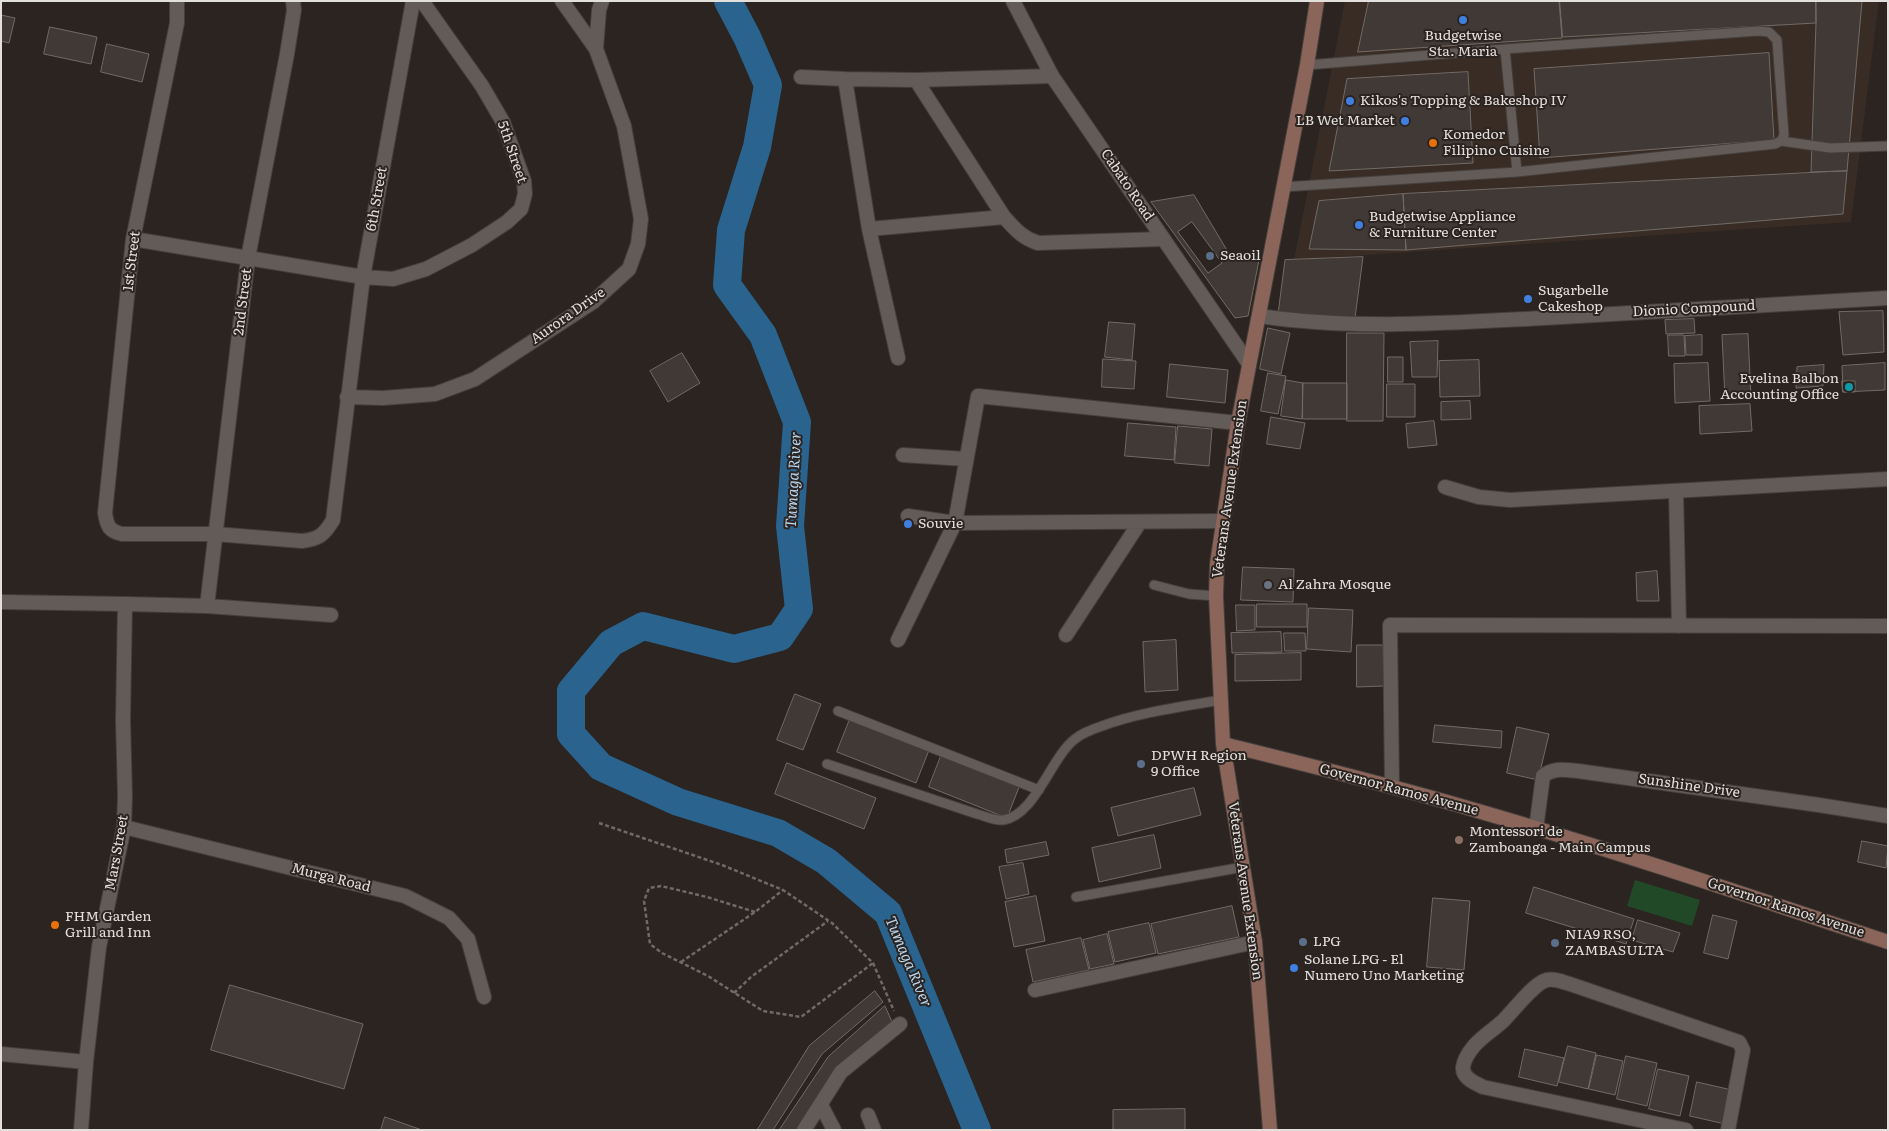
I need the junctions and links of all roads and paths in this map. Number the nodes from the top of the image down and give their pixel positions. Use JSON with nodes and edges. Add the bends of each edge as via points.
{"nodes":[{"id":1,"x":177,"y":1,"type":"edge"},
{"id":2,"x":293,"y":1,"type":"edge"},
{"id":3,"x":413,"y":1,"type":"edge"},
{"id":4,"x":422,"y":1,"type":"edge"},
{"id":5,"x":562,"y":1,"type":"edge"},
{"id":6,"x":602,"y":1,"type":"edge"},
{"id":7,"x":1013,"y":1,"type":"edge"},
{"id":8,"x":1317,"y":1,"type":"edge"},
{"id":9,"x":596,"y":49,"type":"junction"},
{"id":10,"x":1506,"y":49,"type":"junction"},
{"id":11,"x":1307,"y":65,"type":"junction"},
{"id":12,"x":1052,"y":76,"type":"junction"},
{"id":13,"x":801,"y":77,"type":"dead end"},
{"id":14,"x":845,"y":79,"type":"junction"},
{"id":15,"x":916,"y":80,"type":"junction"},
{"id":16,"x":1781,"y":141,"type":"junction"},
{"id":17,"x":1888,"y":146,"type":"edge"},
{"id":18,"x":1517,"y":172,"type":"junction"},
{"id":19,"x":1283,"y":187,"type":"junction"},
{"id":20,"x":1004,"y":217,"type":"junction"},
{"id":21,"x":869,"y":229,"type":"junction"},
{"id":22,"x":133,"y":239,"type":"junction"},
{"id":23,"x":1163,"y":239,"type":"junction"},
{"id":24,"x":248,"y":258,"type":"junction"},
{"id":25,"x":363,"y":277,"type":"junction"},
{"id":26,"x":1888,"y":298,"type":"edge"},
{"id":27,"x":1260,"y":316,"type":"junction"},
{"id":28,"x":898,"y":358,"type":"dead end"},
{"id":29,"x":1249,"y":364,"type":"junction"},
{"id":30,"x":347,"y":397,"type":"junction"},
{"id":31,"x":1238,"y":423,"type":"junction"},
{"id":32,"x":903,"y":455,"type":"dead end"},
{"id":33,"x":966,"y":459,"type":"junction"},
{"id":34,"x":1888,"y":479,"type":"edge"},
{"id":35,"x":1445,"y":487,"type":"dead end"},
{"id":36,"x":1676,"y":491,"type":"junction"},
{"id":37,"x":908,"y":516,"type":"dead end"},
{"id":38,"x":1223,"y":521,"type":"junction"},
{"id":39,"x":1140,"y":522,"type":"junction"},
{"id":40,"x":955,"y":523,"type":"junction"},
{"id":41,"x":107,"y":524,"type":"joint"},
{"id":42,"x":215,"y":534,"type":"junction"},
{"id":43,"x":1154,"y":585,"type":"dead end"},
{"id":44,"x":1216,"y":596,"type":"junction"},
{"id":45,"x":1,"y":602,"type":"edge"},
{"id":46,"x":125,"y":604,"type":"junction"},
{"id":47,"x":207,"y":606,"type":"junction"},
{"id":48,"x":331,"y":614,"type":"dead end"},
{"id":49,"x":1679,"y":626,"type":"junction"},
{"id":50,"x":1888,"y":626,"type":"edge"},
{"id":51,"x":1066,"y":635,"type":"dead end"},
{"id":52,"x":898,"y":640,"type":"dead end"},
{"id":53,"x":1221,"y":700,"type":"junction"},
{"id":54,"x":838,"y":711,"type":"dead end"},
{"id":55,"x":1223,"y":744,"type":"junction"},
{"id":56,"x":827,"y":764,"type":"dead end"},
{"id":57,"x":1392,"y":787,"type":"junction"},
{"id":58,"x":1039,"y":790,"type":"junction"},
{"id":59,"x":1888,"y":816,"type":"edge"},
{"id":60,"x":599,"y":823,"type":"dead end"},
{"id":61,"x":124,"y":827,"type":"junction"},
{"id":62,"x":1536,"y":829,"type":"junction"},
{"id":63,"x":1243,"y":867,"type":"junction"},
{"id":64,"x":783,"y":890,"type":"junction"},
{"id":65,"x":1076,"y":897,"type":"dead end"},
{"id":66,"x":755,"y":912,"type":"junction"},
{"id":67,"x":828,"y":921,"type":"junction"},
{"id":68,"x":1255,"y":942,"type":"junction"},
{"id":69,"x":1888,"y":942,"type":"edge"},
{"id":70,"x":681,"y":962,"type":"junction"},
{"id":71,"x":873,"y":963,"type":"junction"},
{"id":72,"x":1034,"y":990,"type":"dead end"},
{"id":73,"x":734,"y":993,"type":"junction"},
{"id":74,"x":484,"y":997,"type":"dead end"},
{"id":75,"x":900,"y":1024,"type":"joint"},
{"id":76,"x":1,"y":1054,"type":"edge"},
{"id":77,"x":86,"y":1062,"type":"junction"},
{"id":78,"x":821,"y":1105,"type":"junction"},
{"id":79,"x":868,"y":1115,"type":"dead end"},
{"id":80,"x":81,"y":1130,"type":"edge"},
{"id":81,"x":804,"y":1130,"type":"edge"},
{"id":82,"x":834,"y":1130,"type":"edge"},
{"id":83,"x":874,"y":1130,"type":"edge"},
{"id":84,"x":1270,"y":1130,"type":"edge"},
{"id":85,"x":1686,"y":1130,"type":"edge"},
{"id":86,"x":1728,"y":1130,"type":"edge"}],
"edges":[{"from":1,"to":22,"type":"street","name":"1st Street","via":[[177,23]]},
{"from":2,"to":24,"type":"street","name":"2nd Street","via":[[287,54]]},
{"from":3,"to":25,"type":"street","name":"6th Street"},
{"from":4,"to":25,"type":"street","name":"5th Street","via":[[482,86],[503,122],[524,181],[525,194],[521,209],[506,222],[472,245],[426,269],[393,279]]},
{"from":5,"to":9,"type":"street","name":"Aurora Drive"},
{"from":6,"to":9,"type":"street"},
{"from":7,"to":12,"type":"street","name":"Cabato Road"},
{"from":8,"to":11,"type":"main road","name":"Veterans Avenue Extension"},
{"from":9,"to":30,"type":"street","name":"Aurora Drive","via":[[624,126],[641,219],[638,244],[629,269],[593,302],[475,379],[435,394]]},
{"from":10,"to":11,"type":"lane"},
{"from":10,"to":16,"type":"lane","via":[[1769,32],[1777,40],[1784,135]]},
{"from":10,"to":18,"type":"lane"},
{"from":11,"to":19,"type":"main road","name":"Veterans Avenue Extension"},
{"from":12,"to":15,"type":"street"},
{"from":12,"to":23,"type":"street","name":"Cabato Road"},
{"from":13,"to":14,"type":"street"},
{"from":14,"to":15,"type":"street"},
{"from":14,"to":21,"type":"street"},
{"from":15,"to":20,"type":"street"},
{"from":16,"to":17,"type":"lane","via":[[1830,148]]},
{"from":16,"to":18,"type":"lane"},
{"from":18,"to":19,"type":"lane"},
{"from":19,"to":27,"type":"main road","name":"Veterans Avenue Extension"},
{"from":20,"to":21,"type":"street"},
{"from":20,"to":23,"type":"street","via":[[1019,235],[1038,243]]},
{"from":21,"to":28,"type":"street"},
{"from":22,"to":24,"type":"street","name":"5th Street"},
{"from":22,"to":41,"type":"street","name":"1st Street","via":[[105,513]]},
{"from":23,"to":29,"type":"street","name":"Cabato Road"},
{"from":24,"to":25,"type":"street","name":"5th Street"},
{"from":24,"to":42,"type":"street","name":"2nd Street"},
{"from":25,"to":30,"type":"street","name":"6th Street"},
{"from":26,"to":27,"type":"street","name":"Dionio Compound","via":[[1431,323],[1325,323]]},
{"from":27,"to":29,"type":"main road","name":"Veterans Avenue Extension"},
{"from":29,"to":31,"type":"main road","name":"Veterans Avenue Extension"},
{"from":30,"to":42,"type":"street","name":"6th Street","via":[[333,520],[326,532],[314,540],[302,541]]},
{"from":31,"to":33,"type":"street","via":[[978,396]]},
{"from":31,"to":38,"type":"main road","name":"Veterans Avenue Extension"},
{"from":32,"to":33,"type":"street"},
{"from":33,"to":40,"type":"street"},
{"from":34,"to":36,"type":"street"},
{"from":35,"to":36,"type":"street","via":[[1479,497],[1510,500]]},
{"from":36,"to":49,"type":"street"},
{"from":37,"to":40,"type":"street"},
{"from":38,"to":39,"type":"street"},
{"from":38,"to":44,"type":"main road","name":"Veterans Avenue Extension"},
{"from":39,"to":40,"type":"street"},
{"from":39,"to":51,"type":"street"},
{"from":40,"to":52,"type":"street"},
{"from":41,"to":42,"type":"street","name":"6th Street","via":[[113,532],[122,534]]},
{"from":42,"to":47,"type":"street","name":"2nd Street"},
{"from":43,"to":44,"type":"lane","via":[[1189,594]]},
{"from":44,"to":53,"type":"main road","name":"Veterans Avenue Extension"},
{"from":45,"to":46,"type":"street"},
{"from":46,"to":47,"type":"street"},
{"from":46,"to":61,"type":"street","name":"Mars Street"},
{"from":47,"to":48,"type":"street"},
{"from":49,"to":50,"type":"street"},
{"from":49,"to":57,"type":"street","via":[[1390,625]]},
{"from":53,"to":55,"type":"main road","name":"Veterans Avenue Extension"},
{"from":53,"to":58,"type":"lane","via":[[1125,718],[1075,738],[1061,753]]},
{"from":54,"to":58,"type":"lane"},
{"from":55,"to":57,"type":"main road","name":"Governor Ramos Avenue"},
{"from":55,"to":63,"type":"main road","name":"Veterans Avenue Extension"},
{"from":56,"to":58,"type":"lane","via":[[1000,820],[1022,810]]},
{"from":57,"to":62,"type":"main road","name":"Governor Ramos Avenue"},
{"from":59,"to":62,"type":"street","name":"Sunshine Drive","via":[[1558,770],[1543,776]]},
{"from":60,"to":64,"type":"path","via":[[722,865]]},
{"from":61,"to":74,"type":"street","name":"Murga Road","via":[[405,896],[449,918],[468,939]]},
{"from":61,"to":77,"type":"street","name":"Mars Street","via":[[99,946]]},
{"from":62,"to":69,"type":"main road","name":"Governor Ramos Avenue"},
{"from":63,"to":65,"type":"lane"},
{"from":63,"to":68,"type":"main road","name":"Veterans Avenue Extension"},
{"from":64,"to":66,"type":"path"},
{"from":64,"to":67,"type":"path"},
{"from":66,"to":70,"type":"path"},
{"from":66,"to":70,"type":"path","via":[[707,896],[661,886],[648,888],[644,901],[650,944]]},
{"from":67,"to":71,"type":"path"},
{"from":67,"to":73,"type":"path"},
{"from":68,"to":72,"type":"street"},
{"from":68,"to":84,"type":"main road","name":"Veterans Avenue Extension"},
{"from":70,"to":73,"type":"path"},
{"from":71,"to":73,"type":"path","via":[[801,1017],[763,1012]]},
{"from":71,"to":75,"type":"path"},
{"from":75,"to":78,"type":"street","via":[[841,1072]]},
{"from":76,"to":77,"type":"street"},
{"from":77,"to":80,"type":"street","name":"Mars Street"},
{"from":78,"to":81,"type":"street"},
{"from":78,"to":82,"type":"street"},
{"from":79,"to":83,"type":"street"},
{"from":85,"to":86,"type":"street","via":[[1483,1087],[1464,1074],[1466,1057],[1537,986],[1544,980],[1553,979],[1739,1042],[1743,1050],[1742,1065]]}]}
